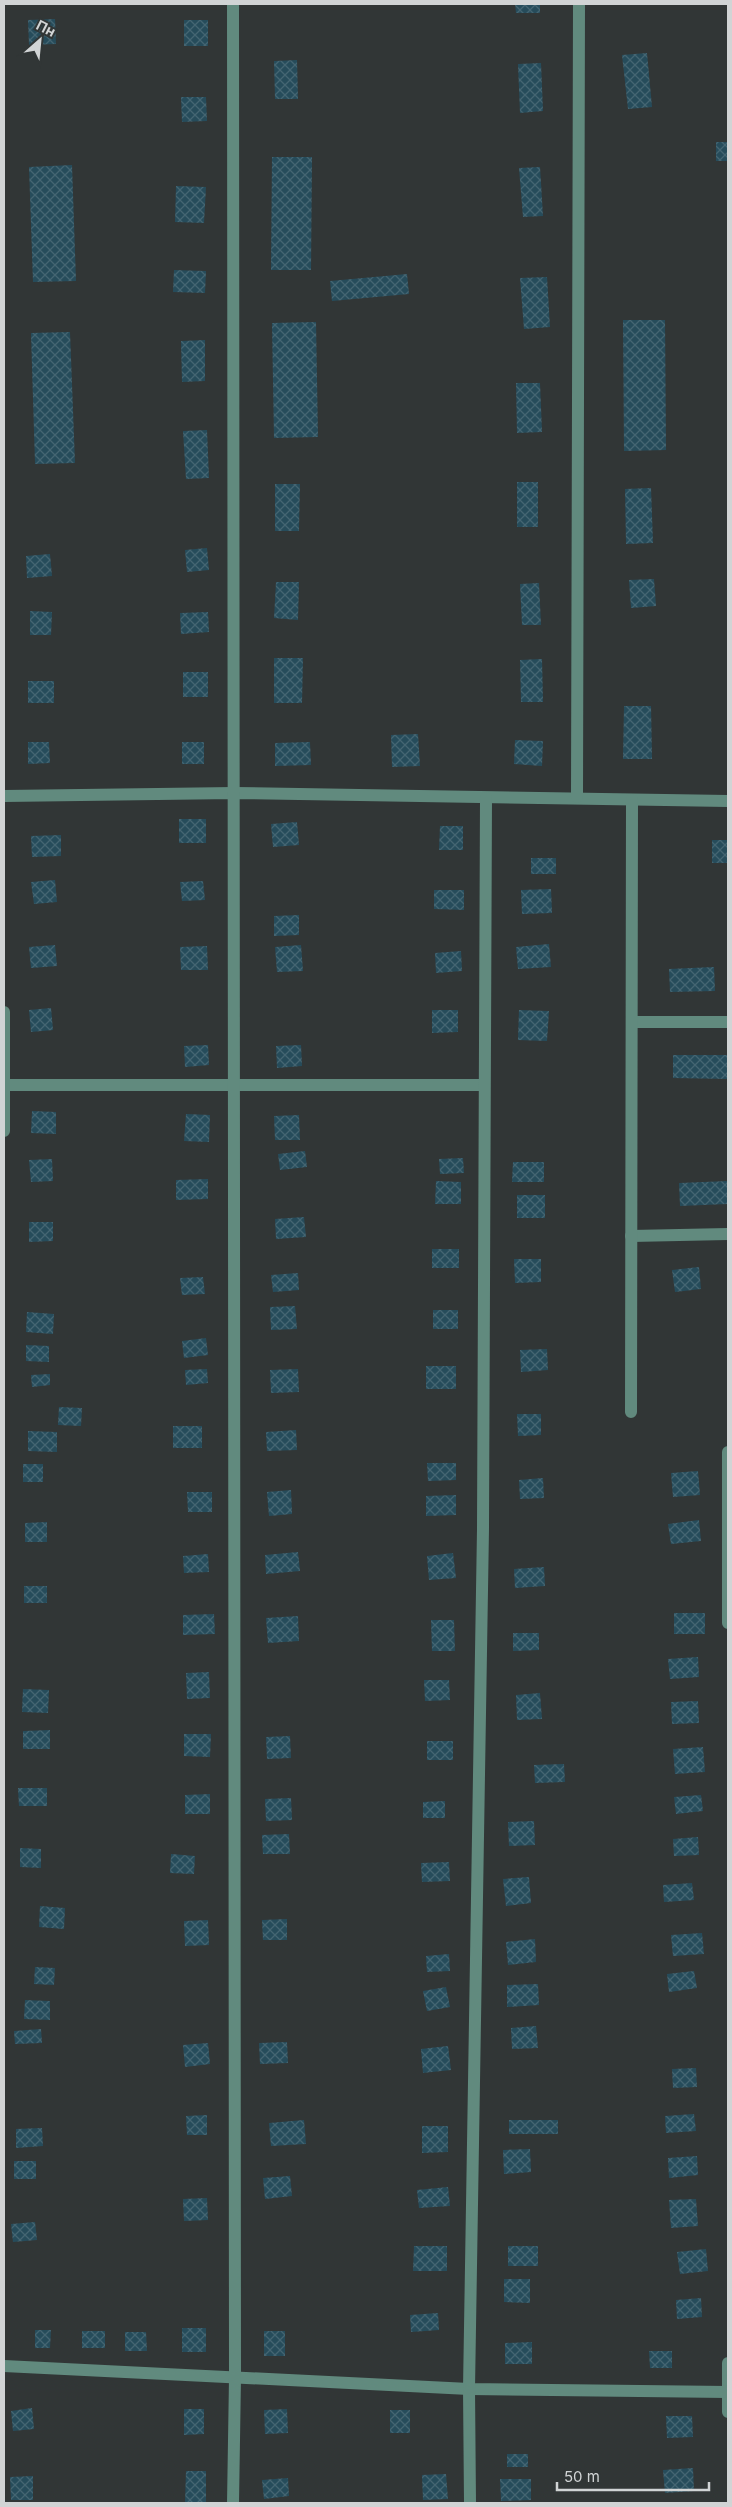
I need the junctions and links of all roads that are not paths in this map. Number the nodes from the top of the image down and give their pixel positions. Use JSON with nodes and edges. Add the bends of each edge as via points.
{"nodes":[{"id":1,"x":233,"y":4,"type":"edge"},
{"id":2,"x":579,"y":4,"type":"edge"},
{"id":3,"x":234,"y":793,"type":"junction"},
{"id":4,"x":4,"y":796,"type":"edge"},
{"id":5,"x":486,"y":798,"type":"junction"},
{"id":6,"x":577,"y":798,"type":"junction"},
{"id":7,"x":632,"y":800,"type":"junction"},
{"id":8,"x":728,"y":801,"type":"edge"},
{"id":9,"x":4,"y":1012,"type":"edge"},
{"id":10,"x":632,"y":1022,"type":"junction"},
{"id":11,"x":728,"y":1022,"type":"edge"},
{"id":12,"x":4,"y":1085,"type":"edge"},
{"id":13,"x":484,"y":1085,"type":"junction"},
{"id":14,"x":235,"y":1086,"type":"junction"},
{"id":15,"x":4,"y":1131,"type":"edge"},
{"id":16,"x":728,"y":1234,"type":"edge"},
{"id":17,"x":631,"y":1236,"type":"junction"},
{"id":18,"x":631,"y":1412,"type":"dead end"},
{"id":19,"x":728,"y":1452,"type":"edge"},
{"id":20,"x":728,"y":1623,"type":"edge"},
{"id":21,"x":728,"y":2363,"type":"edge"},
{"id":22,"x":4,"y":2366,"type":"edge"},
{"id":23,"x":235,"y":2378,"type":"junction"},
{"id":24,"x":469,"y":2389,"type":"junction"},
{"id":25,"x":728,"y":2392,"type":"edge"},
{"id":26,"x":728,"y":2412,"type":"edge"},
{"id":27,"x":233,"y":2503,"type":"edge"},
{"id":28,"x":470,"y":2503,"type":"edge"}],
"edges":[{"from":1,"to":3,"type":"street"},
{"from":2,"to":6,"type":"street"},
{"from":3,"to":4,"type":"street"},
{"from":3,"to":5,"type":"street"},
{"from":3,"to":14,"type":"street"},
{"from":5,"to":6,"type":"street"},
{"from":5,"to":13,"type":"street"},
{"from":6,"to":7,"type":"street"},
{"from":7,"to":8,"type":"street"},
{"from":7,"to":10,"type":"street"},
{"from":9,"to":12,"type":"street"},
{"from":10,"to":11,"type":"street"},
{"from":10,"to":17,"type":"street"},
{"from":12,"to":14,"type":"street"},
{"from":12,"to":15,"type":"street"},
{"from":13,"to":14,"type":"street"},
{"from":13,"to":24,"type":"street","via":[[484,1519]]},
{"from":14,"to":23,"type":"street"},
{"from":16,"to":17,"type":"street"},
{"from":17,"to":18,"type":"street"},
{"from":19,"to":20,"type":"street"},
{"from":21,"to":25,"type":"street"},
{"from":22,"to":23,"type":"street"},
{"from":23,"to":24,"type":"street"},
{"from":23,"to":27,"type":"street"},
{"from":24,"to":25,"type":"street"},
{"from":24,"to":28,"type":"street"},
{"from":25,"to":26,"type":"street"}]}
